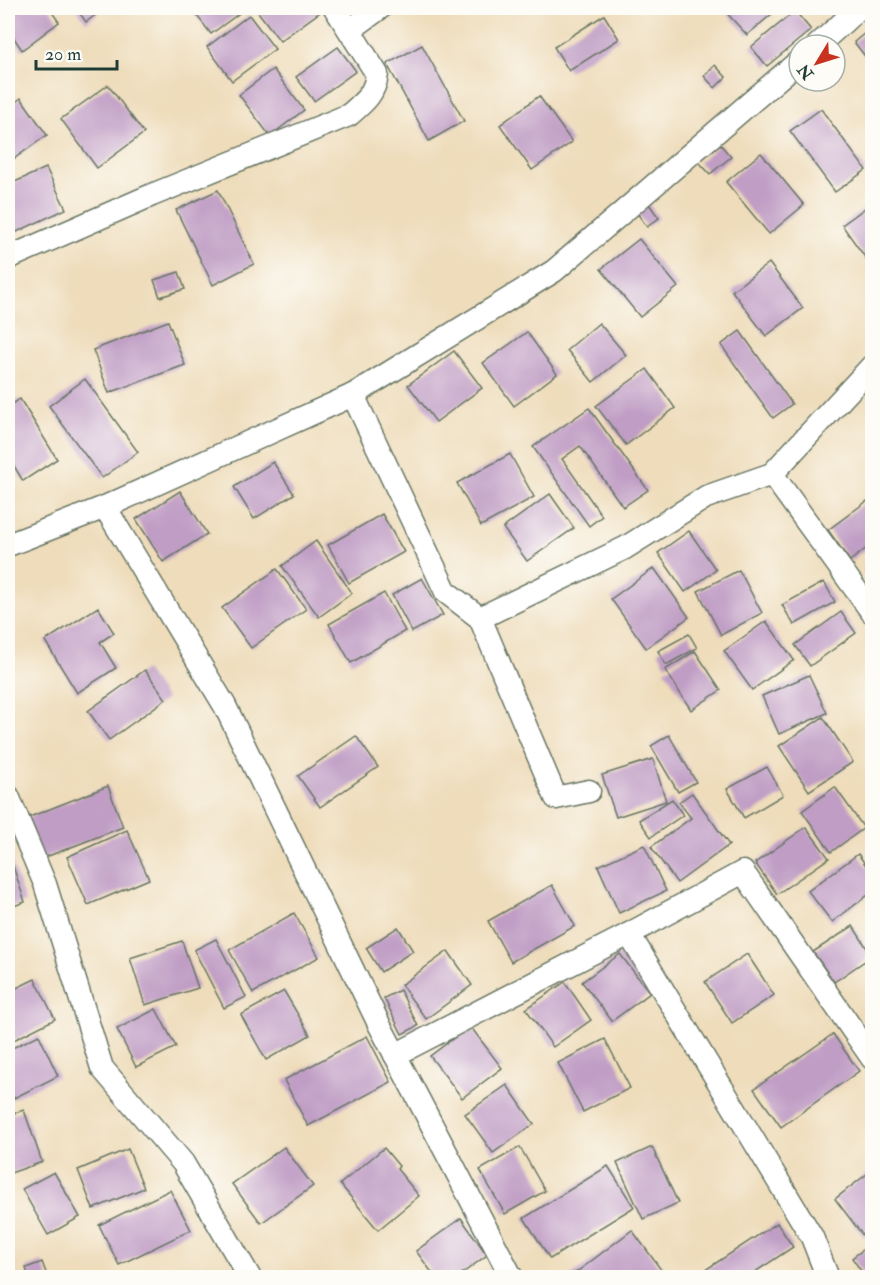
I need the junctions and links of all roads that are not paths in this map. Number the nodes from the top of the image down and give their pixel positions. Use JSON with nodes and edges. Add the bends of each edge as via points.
{"nodes":[{"id":1,"x":335,"y":8,"type":"edge"},
{"id":2,"x":380,"y":8,"type":"edge"},
{"id":3,"x":859,"y":8,"type":"edge"},
{"id":4,"x":350,"y":30,"type":"junction"},
{"id":5,"x":831,"y":33,"type":"edge"},
{"id":6,"x":787,"y":71,"type":"edge"},
{"id":7,"x":8,"y":258,"type":"edge"},
{"id":8,"x":873,"y":366,"type":"edge"},
{"id":9,"x":353,"y":395,"type":"junction"},
{"id":10,"x":772,"y":474,"type":"junction"},
{"id":11,"x":105,"y":507,"type":"junction"},
{"id":12,"x":8,"y":545,"type":"edge"},
{"id":13,"x":873,"y":612,"type":"edge"},
{"id":14,"x":480,"y":618,"type":"junction"},
{"id":15,"x":589,"y":791,"type":"dead end"},
{"id":16,"x":8,"y":796,"type":"edge"},
{"id":17,"x":629,"y":934,"type":"junction"},
{"id":18,"x":395,"y":1055,"type":"junction"},
{"id":19,"x":873,"y":1058,"type":"edge"},
{"id":20,"x":873,"y":1067,"type":"edge"},
{"id":21,"x":873,"y":1074,"type":"edge"},
{"id":22,"x":250,"y":1278,"type":"edge"},
{"id":23,"x":512,"y":1278,"type":"edge"},
{"id":24,"x":828,"y":1278,"type":"edge"}],
"edges":[{"from":1,"to":4,"type":"street"},
{"from":2,"to":4,"type":"street"},
{"from":3,"to":5,"type":"street"},
{"from":4,"to":7,"type":"street","via":[[377,74],[368,99],[348,115]]},
{"from":6,"to":9,"type":"street","via":[[554,272]]},
{"from":8,"to":10,"type":"street"},
{"from":9,"to":11,"type":"street"},
{"from":9,"to":14,"type":"street","via":[[446,592]]},
{"from":10,"to":13,"type":"street"},
{"from":10,"to":14,"type":"street","via":[[706,497],[625,548]]},
{"from":11,"to":12,"type":"street"},
{"from":11,"to":18,"type":"street","via":[[225,706]]},
{"from":14,"to":15,"type":"street","via":[[556,798]]},
{"from":16,"to":22,"type":"street","via":[[45,884],[102,1068],[183,1163]]},
{"from":17,"to":18,"type":"street"},
{"from":17,"to":19,"type":"street","via":[[743,872]]},
{"from":17,"to":24,"type":"street","via":[[812,1237]]},
{"from":18,"to":23,"type":"street"},
{"from":20,"to":21,"type":"street"}]}
